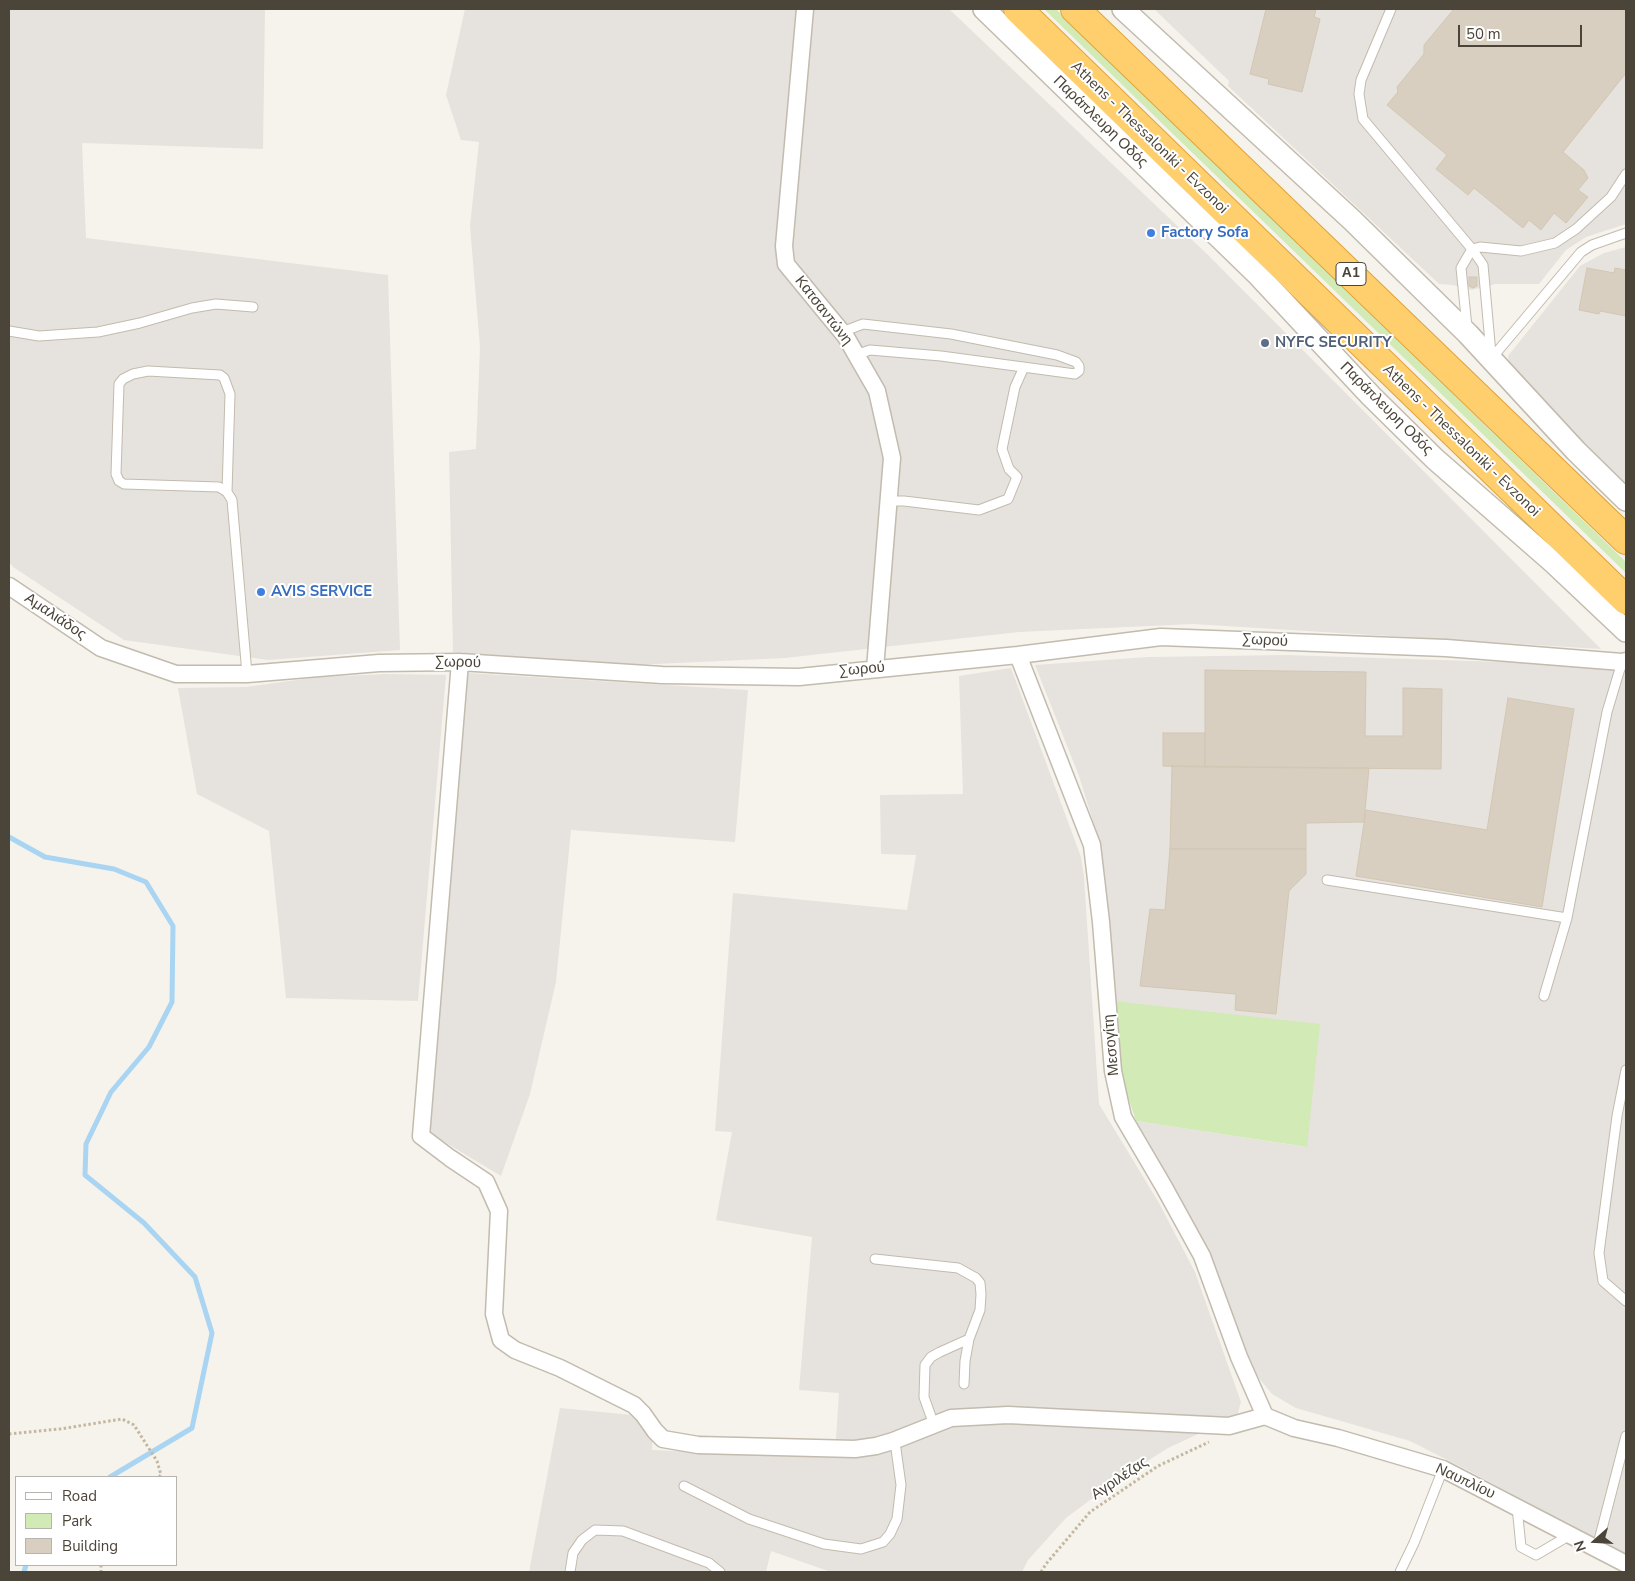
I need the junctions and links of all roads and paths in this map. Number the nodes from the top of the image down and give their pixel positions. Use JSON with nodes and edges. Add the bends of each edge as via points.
{"nodes":[{"id":1,"x":805,"y":9,"type":"edge"},
{"id":2,"x":984,"y":9,"type":"edge"},
{"id":3,"x":1018,"y":9,"type":"edge"},
{"id":4,"x":1076,"y":9,"type":"edge"},
{"id":5,"x":1123,"y":9,"type":"edge"},
{"id":6,"x":1391,"y":9,"type":"edge"},
{"id":7,"x":1626,"y":174,"type":"edge"},
{"id":8,"x":1626,"y":233,"type":"edge"},
{"id":9,"x":1472,"y":249,"type":"junction"},
{"id":10,"x":253,"y":307,"type":"dead end"},
{"id":11,"x":9,"y":331,"type":"edge"},
{"id":12,"x":842,"y":332,"type":"junction"},
{"id":13,"x":1468,"y":334,"type":"junction"},
{"id":14,"x":856,"y":355,"type":"junction"},
{"id":15,"x":1491,"y":359,"type":"junction"},
{"id":16,"x":1024,"y":366,"type":"junction"},
{"id":17,"x":227,"y":492,"type":"junction"},
{"id":18,"x":1626,"y":500,"type":"edge"},
{"id":19,"x":887,"y":501,"type":"junction"},
{"id":20,"x":1626,"y":540,"type":"edge"},
{"id":21,"x":9,"y":586,"type":"edge"},
{"id":22,"x":1626,"y":600,"type":"edge"},
{"id":23,"x":1626,"y":631,"type":"edge"},
{"id":24,"x":101,"y":648,"type":"joint"},
{"id":25,"x":1018,"y":654,"type":"junction"},
{"id":26,"x":1624,"y":661,"type":"edge"},
{"id":27,"x":460,"y":662,"type":"junction"},
{"id":28,"x":875,"y":668,"type":"junction"},
{"id":29,"x":247,"y":674,"type":"junction"},
{"id":30,"x":1327,"y":880,"type":"dead end"},
{"id":31,"x":1567,"y":918,"type":"junction"},
{"id":32,"x":1544,"y":996,"type":"dead end"},
{"id":33,"x":1626,"y":1070,"type":"edge"},
{"id":34,"x":875,"y":1259,"type":"dead end"},
{"id":35,"x":1626,"y":1302,"type":"edge"},
{"id":36,"x":969,"y":1339,"type":"junction"},
{"id":37,"x":964,"y":1384,"type":"dead end"},
{"id":38,"x":1265,"y":1416,"type":"junction"},
{"id":39,"x":934,"y":1425,"type":"junction"},
{"id":40,"x":1229,"y":1426,"type":"junction"},
{"id":41,"x":9,"y":1434,"type":"edge"},
{"id":42,"x":1626,"y":1436,"type":"edge"},
{"id":43,"x":893,"y":1441,"type":"junction"},
{"id":44,"x":1442,"y":1469,"type":"junction"},
{"id":45,"x":160,"y":1476,"type":"edge"},
{"id":46,"x":684,"y":1486,"type":"dead end"},
{"id":47,"x":1517,"y":1507,"type":"junction"},
{"id":48,"x":1571,"y":1535,"type":"junction"},
{"id":49,"x":1597,"y":1548,"type":"junction"},
{"id":50,"x":1626,"y":1564,"type":"edge"},
{"id":51,"x":709,"y":1568,"type":"edge"},
{"id":52,"x":570,"y":1572,"type":"edge"},
{"id":53,"x":720,"y":1572,"type":"edge"},
{"id":54,"x":1041,"y":1572,"type":"edge"},
{"id":55,"x":1400,"y":1572,"type":"edge"}],
"edges":[{"from":1,"to":12,"type":"street","name":"Κατσαντώνη","via":[[784,246],[786,264]]},
{"from":2,"to":23,"type":"street","name":"Παράπλευρη Οδός","via":[[1259,276],[1371,396]]},
{"from":3,"to":22,"type":"highway","name":"Athens - Thessaloniki - Evzonoi"},
{"from":4,"to":20,"type":"highway","number":"Α1"},
{"from":5,"to":13,"type":"street","via":[[1316,185]]},
{"from":6,"to":9,"type":"lane","via":[[1361,80],[1359,94],[1363,119]]},
{"from":7,"to":9,"type":"lane","via":[[1611,197],[1576,229],[1555,242],[1522,251]]},
{"from":8,"to":15,"type":"lane","via":[[1581,252]]},
{"from":9,"to":13,"type":"lane","via":[[1461,268]]},
{"from":9,"to":15,"type":"lane","via":[[1482,265]]},
{"from":10,"to":11,"type":"lane","via":[[216,304],[98,332],[39,336]]},
{"from":12,"to":14,"type":"street","name":"Κατσαντώνη"},
{"from":12,"to":16,"type":"lane","via":[[862,324],[951,334],[1057,355],[1076,362],[1079,371],[1075,374]]},
{"from":13,"to":15,"type":"street"},
{"from":14,"to":16,"type":"lane","via":[[870,350]]},
{"from":14,"to":19,"type":"street","name":"Κατσαντώνη","via":[[877,391],[892,458]]},
{"from":15,"to":18,"type":"street"},
{"from":16,"to":19,"type":"lane","via":[[1015,387],[1002,449],[1009,469],[1017,477],[1008,499],[979,510]]},
{"from":17,"to":17,"type":"lane","via":[[219,488],[124,484],[119,481],[116,474],[119,384],[123,379],[148,371],[220,375],[224,378],[230,394]]},
{"from":17,"to":29,"type":"lane","via":[[234,515]]},
{"from":19,"to":28,"type":"street","name":"Κατσαντώνη"},
{"from":21,"to":24,"type":"street","name":"Αμαλιάδος"},
{"from":24,"to":29,"type":"street","name":"Σωρού","via":[[176,674]]},
{"from":25,"to":26,"type":"street","name":"Σωρού","via":[[1161,637],[1446,648]]},
{"from":25,"to":28,"type":"street","name":"Σωρού"},
{"from":25,"to":38,"type":"street","name":"Μεσογίτη","via":[[1092,845],[1113,1071],[1123,1117],[1202,1256],[1239,1357]]},
{"from":26,"to":31,"type":"lane","via":[[1607,712]]},
{"from":27,"to":28,"type":"street","name":"Σωρού","via":[[662,675],[799,677]]},
{"from":27,"to":29,"type":"street","name":"Σωρού","via":[[379,663]]},
{"from":27,"to":43,"type":"street","via":[[422,1136],[486,1182],[499,1212],[494,1314],[501,1340],[515,1350],[560,1368],[634,1406],[663,1439],[698,1445],[855,1448]]},
{"from":30,"to":31,"type":"lane"},
{"from":31,"to":32,"type":"lane"},
{"from":33,"to":35,"type":"lane","via":[[1599,1253],[1603,1280]]},
{"from":34,"to":36,"type":"lane","via":[[958,1268],[976,1278],[980,1283],[980,1310]]},
{"from":36,"to":37,"type":"lane"},
{"from":36,"to":39,"type":"lane","via":[[931,1357],[925,1366],[924,1397]]},
{"from":38,"to":40,"type":"street"},
{"from":38,"to":44,"type":"street","name":"Ναυπλίου","via":[[1294,1428]]},
{"from":39,"to":40,"type":"street","via":[[951,1418],[1008,1415]]},
{"from":39,"to":43,"type":"street"},
{"from":40,"to":54,"type":"path","name":"Αγριλέζας","via":[[1217,1438],[1158,1466],[1090,1512]]},
{"from":41,"to":45,"type":"path","via":[[122,1419],[134,1425],[157,1462]]},
{"from":42,"to":49,"type":"lane"},
{"from":43,"to":46,"type":"lane","via":[[901,1485],[897,1519],[883,1542],[861,1549],[824,1544],[749,1519]]},
{"from":44,"to":47,"type":"street","name":"Ναυπλίου"},
{"from":44,"to":55,"type":"lane"},
{"from":47,"to":48,"type":"street","name":"Ναυπλίου"},
{"from":47,"to":48,"type":"lane","via":[[1520,1547],[1536,1555]]},
{"from":48,"to":49,"type":"street","name":"Ναυπλίου"},
{"from":49,"to":50,"type":"street","name":"Ναυπλίου"},
{"from":51,"to":52,"type":"lane","via":[[624,1531],[595,1530],[573,1553]]},
{"from":51,"to":53,"type":"lane"}]}
